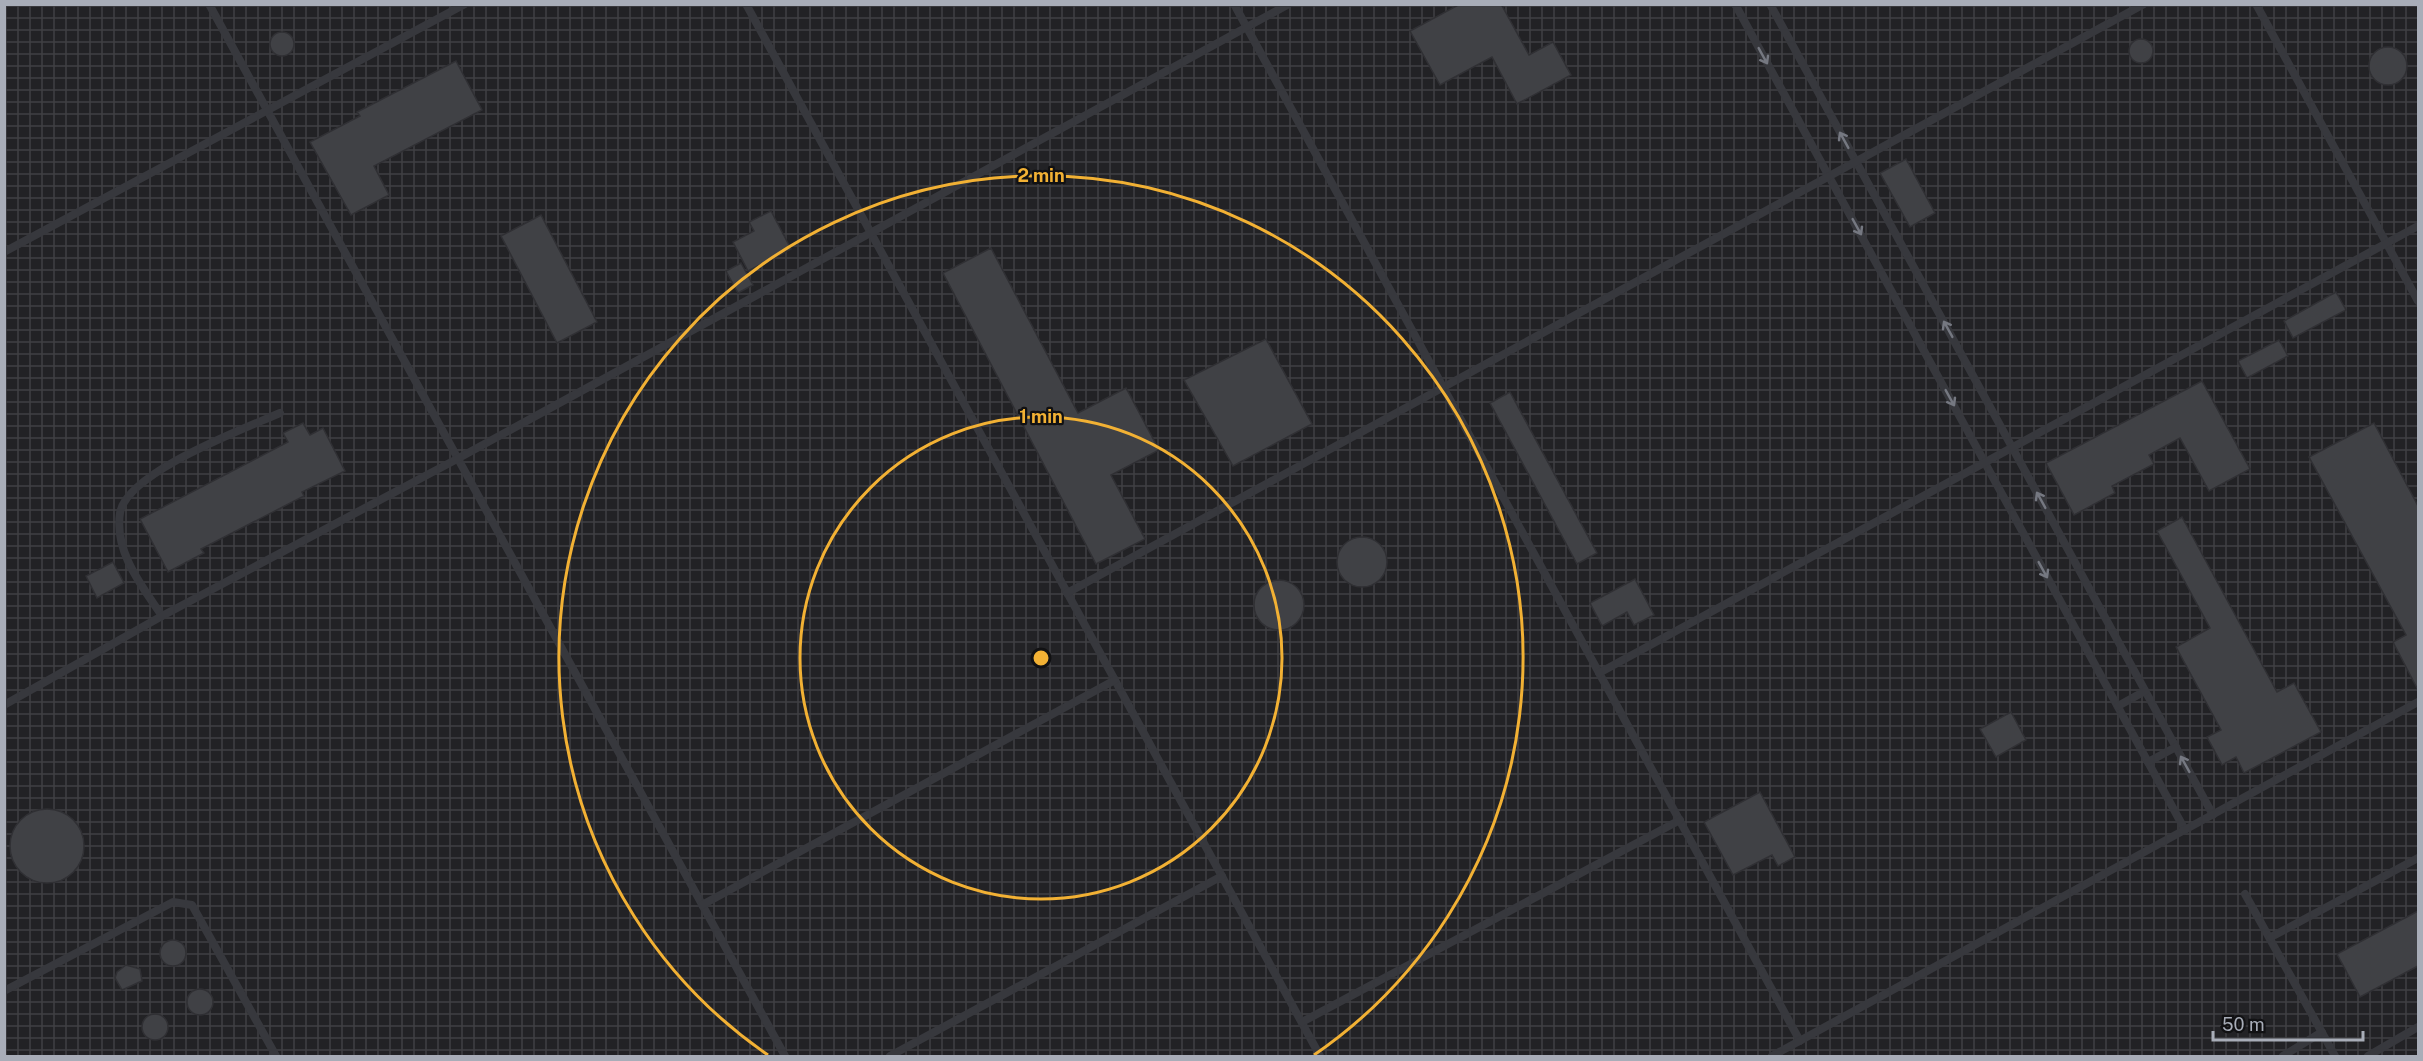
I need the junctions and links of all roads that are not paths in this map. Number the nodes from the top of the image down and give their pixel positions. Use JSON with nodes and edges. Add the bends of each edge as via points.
{"nodes":[{"id":1,"x":209,"y":4,"type":"edge"},
{"id":2,"x":465,"y":4,"type":"edge"},
{"id":3,"x":746,"y":4,"type":"edge"},
{"id":4,"x":1234,"y":4,"type":"edge"},
{"id":5,"x":1289,"y":4,"type":"edge"},
{"id":6,"x":1736,"y":4,"type":"edge"},
{"id":7,"x":1770,"y":4,"type":"edge"},
{"id":8,"x":2144,"y":4,"type":"edge"},
{"id":9,"x":2256,"y":4,"type":"edge"},
{"id":10,"x":1247,"y":28,"type":"junction"},
{"id":11,"x":267,"y":112,"type":"junction"},
{"id":12,"x":1856,"y":161,"type":"junction"},
{"id":13,"x":1829,"y":176,"type":"junction"},
{"id":14,"x":2418,"y":226,"type":"edge"},
{"id":15,"x":871,"y":233,"type":"junction"},
{"id":16,"x":2387,"y":243,"type":"junction"},
{"id":17,"x":4,"y":252,"type":"edge"},
{"id":18,"x":2418,"y":301,"type":"edge"},
{"id":19,"x":1443,"y":387,"type":"junction"},
{"id":20,"x":280,"y":413,"type":"dead end"},
{"id":21,"x":2013,"y":448,"type":"junction"},
{"id":22,"x":457,"y":459,"type":"junction"},
{"id":23,"x":1985,"y":463,"type":"junction"},
{"id":24,"x":1067,"y":593,"type":"junction"},
{"id":25,"x":162,"y":616,"type":"junction"},
{"id":26,"x":1599,"y":673,"type":"junction"},
{"id":27,"x":1115,"y":680,"type":"junction"},
{"id":28,"x":2145,"y":691,"type":"junction"},
{"id":29,"x":2418,"y":702,"type":"edge"},
{"id":30,"x":4,"y":705,"type":"edge"},
{"id":31,"x":2118,"y":706,"type":"junction"},
{"id":32,"x":2176,"y":747,"type":"junction"},
{"id":33,"x":2148,"y":762,"type":"junction"},
{"id":34,"x":2213,"y":815,"type":"junction"},
{"id":35,"x":1680,"y":820,"type":"junction"},
{"id":36,"x":2185,"y":830,"type":"junction"},
{"id":37,"x":2418,"y":858,"type":"edge"},
{"id":38,"x":1222,"y":876,"type":"junction"},
{"id":39,"x":2246,"y":894,"type":"dead end"},
{"id":40,"x":702,"y":905,"type":"junction"},
{"id":41,"x":2271,"y":937,"type":"junction"},
{"id":42,"x":4,"y":991,"type":"edge"},
{"id":43,"x":1302,"y":1022,"type":"junction"},
{"id":44,"x":2418,"y":1027,"type":"edge"},
{"id":45,"x":2322,"y":1032,"type":"junction"},
{"id":46,"x":1800,"y":1041,"type":"junction"},
{"id":47,"x":276,"y":1056,"type":"edge"},
{"id":48,"x":785,"y":1056,"type":"edge"},
{"id":49,"x":890,"y":1056,"type":"edge"},
{"id":50,"x":1320,"y":1056,"type":"edge"},
{"id":51,"x":1772,"y":1056,"type":"edge"},
{"id":52,"x":2283,"y":1056,"type":"edge"},
{"id":53,"x":2335,"y":1056,"type":"edge"},
{"id":54,"x":2368,"y":1056,"type":"edge"}],
"edges":[{"from":1,"to":11,"type":"lane"},
{"from":2,"to":11,"type":"lane"},
{"from":3,"to":15,"type":"lane"},
{"from":4,"to":10,"type":"lane"},
{"from":5,"to":10,"type":"lane"},
{"from":6,"to":13,"type":"lane","one_way":true},
{"from":12,"to":7,"type":"lane","one_way":true},
{"from":8,"to":12,"type":"lane"},
{"from":9,"to":16,"type":"lane"},
{"from":10,"to":15,"type":"lane"},
{"from":10,"to":19,"type":"lane"},
{"from":11,"to":17,"type":"lane"},
{"from":11,"to":22,"type":"lane"},
{"from":12,"to":13,"type":"lane"},
{"from":21,"to":12,"type":"lane","one_way":true},
{"from":13,"to":19,"type":"lane"},
{"from":13,"to":23,"type":"lane","one_way":true},
{"from":14,"to":16,"type":"lane"},
{"from":15,"to":22,"type":"lane"},
{"from":15,"to":24,"type":"lane"},
{"from":16,"to":18,"type":"lane"},
{"from":16,"to":21,"type":"lane"},
{"from":19,"to":24,"type":"lane"},
{"from":19,"to":26,"type":"lane"},
{"from":20,"to":25,"type":"lane","via":[[164,466],[127,499],[120,512],[128,565]]},
{"from":21,"to":23,"type":"lane"},
{"from":28,"to":21,"type":"lane","one_way":true},
{"from":22,"to":25,"type":"lane"},
{"from":22,"to":40,"type":"lane"},
{"from":23,"to":26,"type":"lane"},
{"from":23,"to":31,"type":"lane","one_way":true},
{"from":24,"to":27,"type":"lane"},
{"from":25,"to":30,"type":"lane"},
{"from":26,"to":35,"type":"lane"},
{"from":27,"to":38,"type":"lane"},
{"from":27,"to":40,"type":"lane"},
{"from":28,"to":31,"type":"lane"},
{"from":28,"to":32,"type":"lane"},
{"from":29,"to":34,"type":"lane"},
{"from":31,"to":33,"type":"lane"},
{"from":32,"to":33,"type":"lane"},
{"from":34,"to":32,"type":"lane","one_way":true},
{"from":33,"to":36,"type":"lane"},
{"from":34,"to":36,"type":"lane"},
{"from":35,"to":43,"type":"lane"},
{"from":35,"to":46,"type":"lane"},
{"from":36,"to":46,"type":"lane"},
{"from":37,"to":41,"type":"lane"},
{"from":38,"to":43,"type":"lane"},
{"from":38,"to":49,"type":"lane"},
{"from":39,"to":41,"type":"lane"},
{"from":40,"to":48,"type":"lane"},
{"from":41,"to":45,"type":"lane"},
{"from":42,"to":47,"type":"lane","via":[[173,902],[192,905]]},
{"from":43,"to":50,"type":"lane"},
{"from":44,"to":54,"type":"lane"},
{"from":45,"to":52,"type":"lane"},
{"from":45,"to":53,"type":"lane"},
{"from":46,"to":51,"type":"lane"}]}
